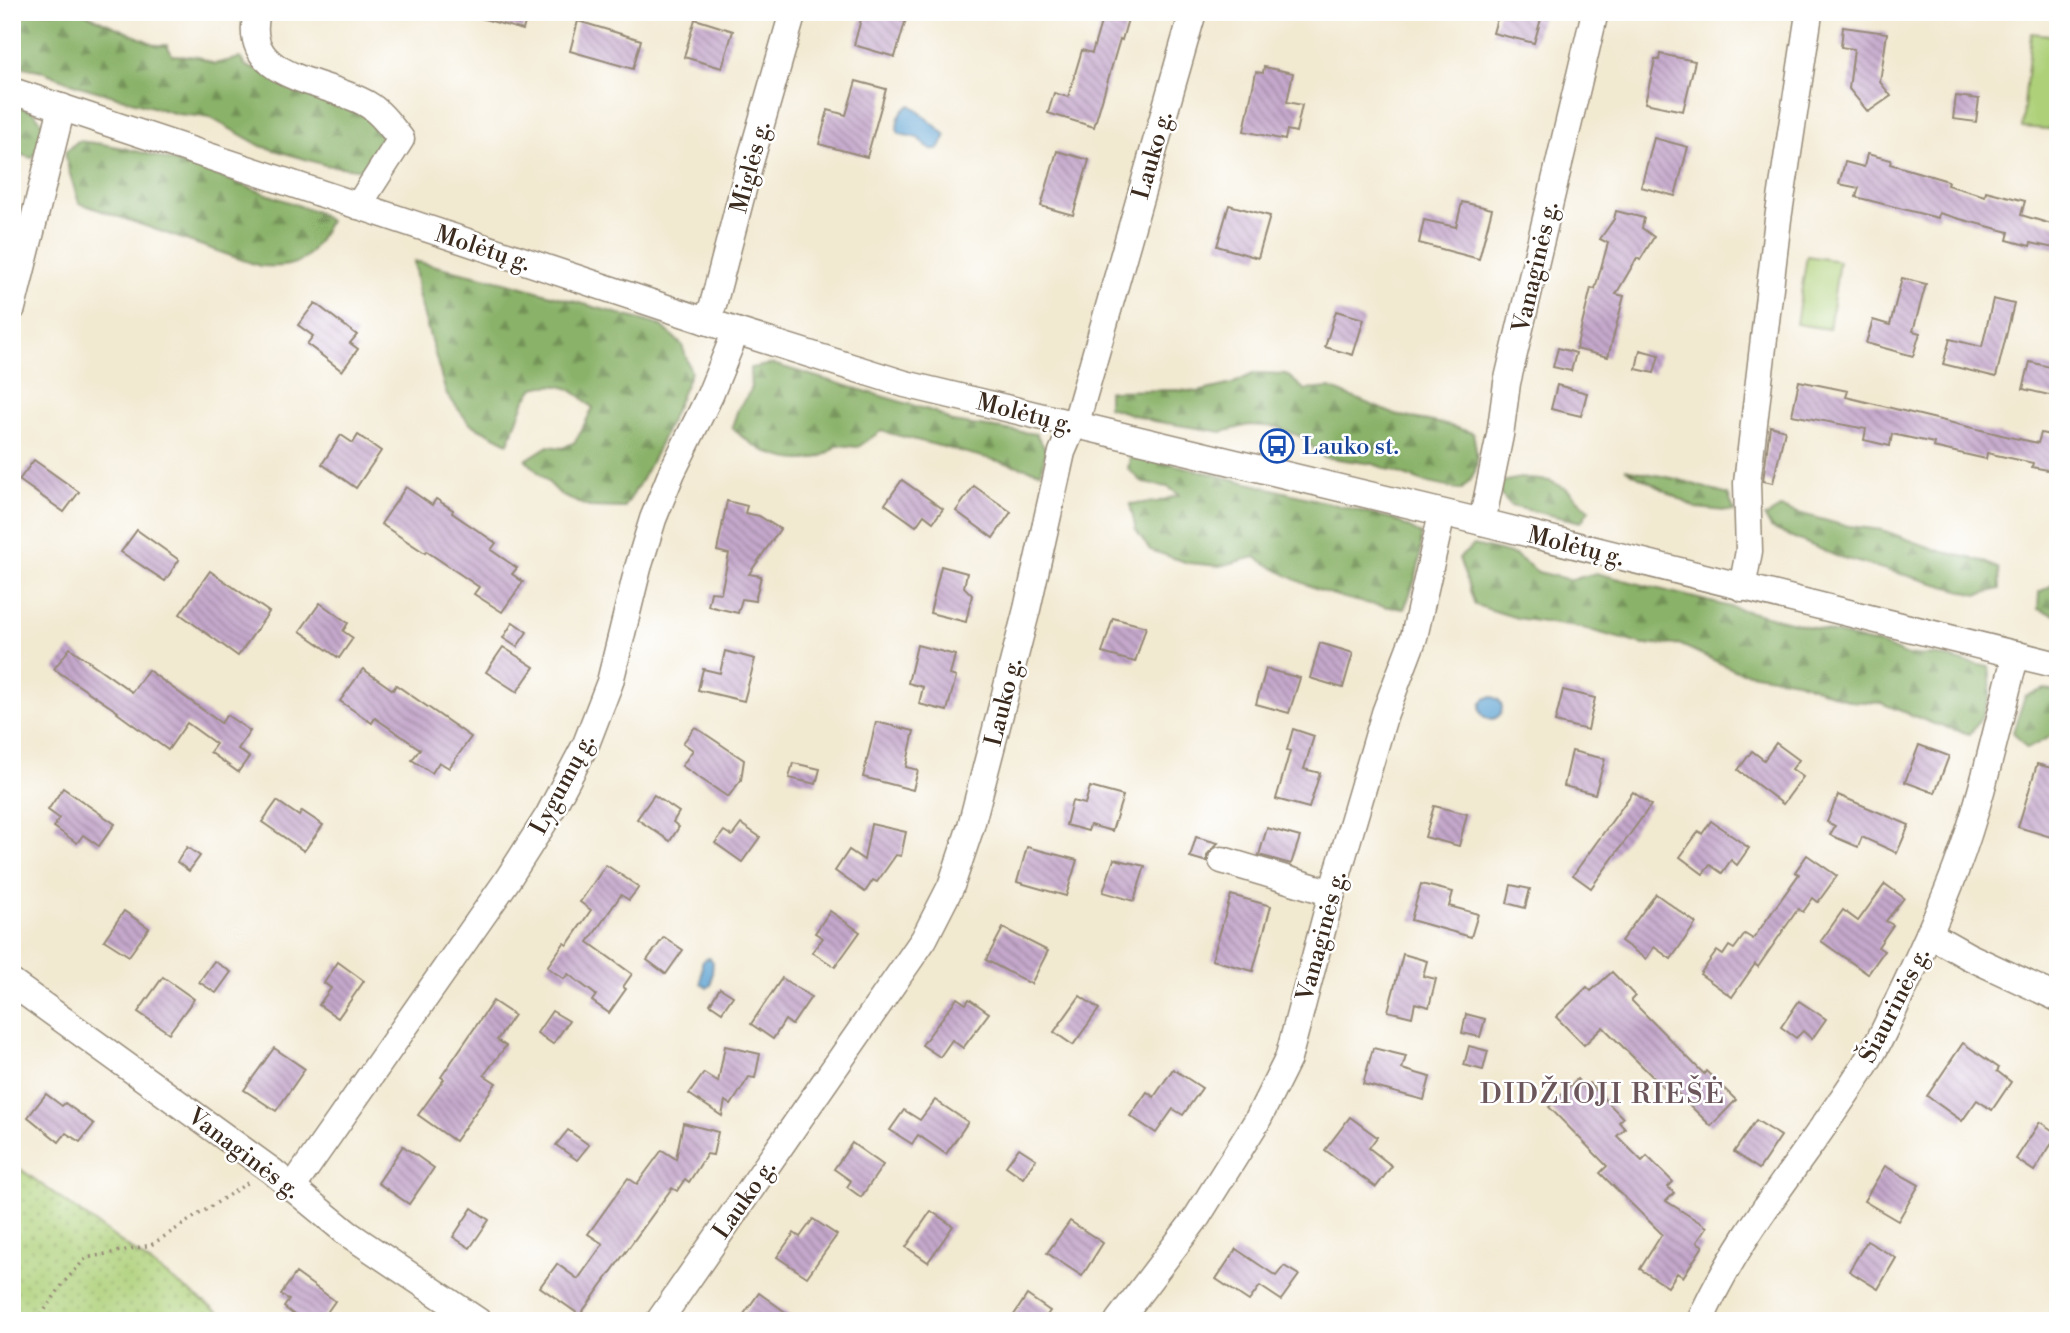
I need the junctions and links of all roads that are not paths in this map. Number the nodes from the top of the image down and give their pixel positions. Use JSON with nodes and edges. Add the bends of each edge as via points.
{"nodes":[{"id":1,"x":257,"y":12,"type":"edge"},
{"id":2,"x":793,"y":12,"type":"edge"},
{"id":3,"x":1193,"y":12,"type":"edge"},
{"id":4,"x":1595,"y":12,"type":"edge"},
{"id":5,"x":1810,"y":14,"type":"edge"},
{"id":6,"x":12,"y":91,"type":"edge"},
{"id":7,"x":62,"y":107,"type":"junction"},
{"id":8,"x":358,"y":206,"type":"junction"},
{"id":9,"x":12,"y":308,"type":"edge"},
{"id":10,"x":706,"y":321,"type":"junction"},
{"id":11,"x":736,"y":331,"type":"junction"},
{"id":12,"x":1072,"y":425,"type":"junction"},
{"id":13,"x":1442,"y":514,"type":"junction"},
{"id":14,"x":1482,"y":522,"type":"junction"},
{"id":15,"x":1742,"y":588,"type":"junction"},
{"id":16,"x":2016,"y":654,"type":"junction"},
{"id":17,"x":2058,"y":665,"type":"edge"},
{"id":18,"x":1222,"y":860,"type":"dead end"},
{"id":19,"x":1332,"y":893,"type":"junction"},
{"id":20,"x":1929,"y":934,"type":"junction"},
{"id":21,"x":12,"y":983,"type":"edge"},
{"id":22,"x":2058,"y":998,"type":"edge"},
{"id":23,"x":292,"y":1188,"type":"junction"},
{"id":24,"x":478,"y":1321,"type":"edge"},
{"id":25,"x":659,"y":1321,"type":"edge"},
{"id":26,"x":1118,"y":1321,"type":"edge"},
{"id":27,"x":1700,"y":1321,"type":"edge"}],
"edges":[{"from":1,"to":8,"type":"street","via":[[254,41],[265,59],[281,71],[369,105],[401,139]]},
{"from":2,"to":10,"type":"street","name":"Miglės g."},
{"from":3,"to":12,"type":"street","name":"Lauko g."},
{"from":4,"to":14,"type":"street","name":"Vanaginės g.","via":[[1507,383]]},
{"from":5,"to":15,"type":"street","via":[[1791,127],[1747,483],[1749,551]]},
{"from":6,"to":7,"type":"street","name":"Molėtų g."},
{"from":7,"to":8,"type":"street","name":"Molėtų g."},
{"from":7,"to":9,"type":"street"},
{"from":8,"to":10,"type":"street","name":"Molėtų g."},
{"from":10,"to":11,"type":"street","name":"Molėtų g."},
{"from":11,"to":12,"type":"street","name":"Molėtų g.","via":[[905,384]]},
{"from":11,"to":23,"type":"street","name":"Lygumų g.","via":[[653,519],[610,682],[548,816]]},
{"from":12,"to":13,"type":"street","name":"Molėtų g."},
{"from":12,"to":25,"type":"street","name":"Lauko g.","via":[[971,826],[951,886],[924,939]]},
{"from":13,"to":14,"type":"street","name":"Molėtų g."},
{"from":13,"to":19,"type":"street","name":"Vanaginės g.","via":[[1414,637],[1385,713]]},
{"from":14,"to":15,"type":"street","name":"Molėtų g."},
{"from":15,"to":16,"type":"street","name":"Molėtų g."},
{"from":16,"to":17,"type":"street","name":"Molėtų g."},
{"from":16,"to":20,"type":"street","name":"Šiaurinės g.","via":[[1972,822]]},
{"from":18,"to":19,"type":"street"},
{"from":19,"to":26,"type":"street","name":"Vanaginės g.","via":[[1288,1059],[1257,1121],[1197,1217]]},
{"from":20,"to":22,"type":"street"},
{"from":20,"to":27,"type":"street","name":"Šiaurinės g.","via":[[1874,1050],[1748,1232]]},
{"from":21,"to":23,"type":"street","name":"Vanaginės g."},
{"from":23,"to":24,"type":"street","name":"Vanaginės g.","via":[[347,1233]]}]}
